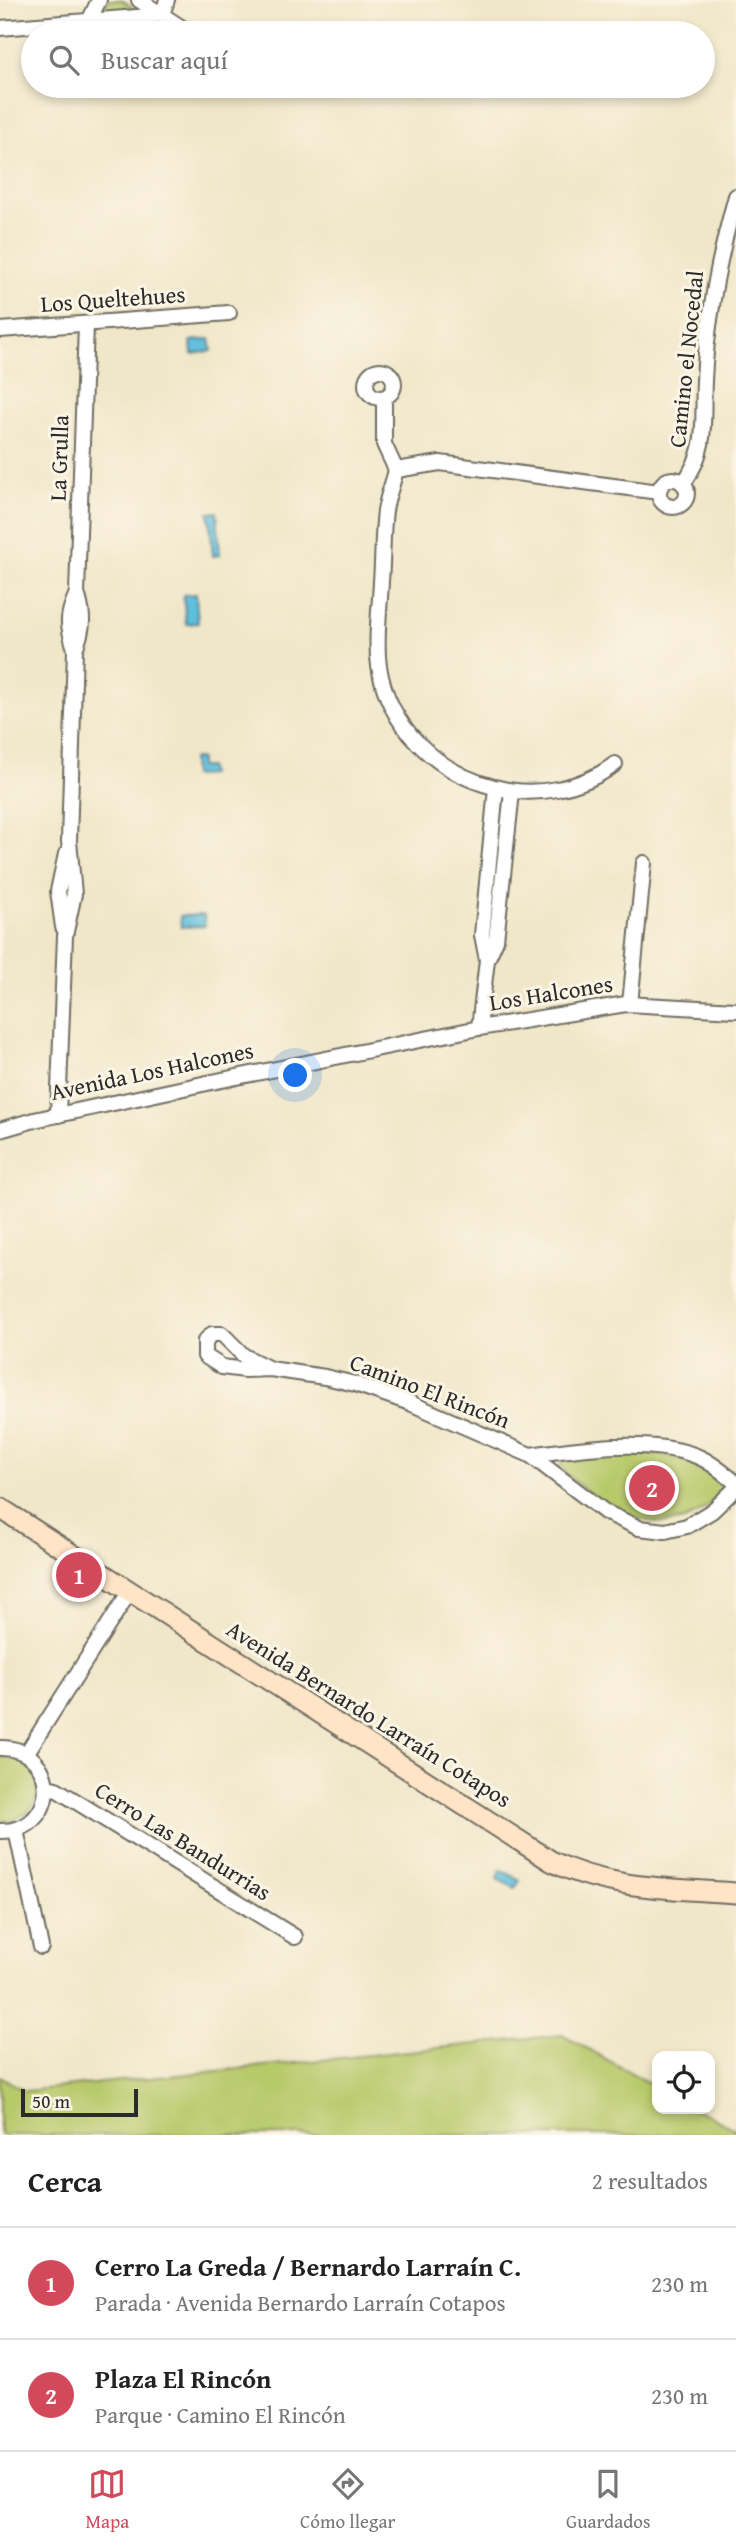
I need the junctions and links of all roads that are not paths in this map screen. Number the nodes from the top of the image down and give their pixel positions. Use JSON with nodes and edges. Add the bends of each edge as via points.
{"nodes":[{"id":1,"x":99,"y":0,"type":"edge"},
{"id":2,"x":139,"y":0,"type":"edge"},
{"id":3,"x":167,"y":0,"type":"edge"},
{"id":4,"x":162,"y":15,"type":"junction"},
{"id":5,"x":89,"y":21,"type":"joint"},
{"id":6,"x":171,"y":21,"type":"edge"},
{"id":7,"x":21,"y":26,"type":"edge"},
{"id":8,"x":0,"y":28,"type":"edge"},
{"id":9,"x":736,"y":196,"type":"edge"},
{"id":10,"x":229,"y":313,"type":"dead end"},
{"id":11,"x":86,"y":324,"type":"junction"},
{"id":12,"x":0,"y":330,"type":"edge"},
{"id":13,"x":384,"y":398,"type":"dead end"},
{"id":14,"x":396,"y":470,"type":"junction"},
{"id":15,"x":683,"y":484,"type":"junction"},
{"id":16,"x":659,"y":492,"type":"junction"},
{"id":17,"x":615,"y":764,"type":"dead end"},
{"id":18,"x":496,"y":788,"type":"junction"},
{"id":19,"x":512,"y":792,"type":"junction"},
{"id":20,"x":644,"y":863,"type":"dead end"},
{"id":21,"x":487,"y":961,"type":"junction"},
{"id":22,"x":630,"y":1004,"type":"junction"},
{"id":23,"x":736,"y":1010,"type":"edge"},
{"id":24,"x":479,"y":1028,"type":"junction"},
{"id":25,"x":58,"y":1115,"type":"junction"},
{"id":26,"x":0,"y":1130,"type":"edge"},
{"id":27,"x":270,"y":1369,"type":"dead end"},
{"id":28,"x":530,"y":1455,"type":"junction"},
{"id":29,"x":736,"y":1486,"type":"edge"},
{"id":30,"x":0,"y":1508,"type":"edge"},
{"id":31,"x":130,"y":1591,"type":"junction"},
{"id":32,"x":0,"y":1748,"type":"edge"},
{"id":33,"x":26,"y":1754,"type":"junction"},
{"id":34,"x":47,"y":1787,"type":"junction"},
{"id":35,"x":16,"y":1830,"type":"junction"},
{"id":36,"x":0,"y":1831,"type":"edge"},
{"id":37,"x":736,"y":1893,"type":"edge"},
{"id":38,"x":295,"y":1937,"type":"dead end"},
{"id":39,"x":41,"y":1947,"type":"dead end"}],
"edges":[{"from":1,"to":5,"type":"street"},
{"from":2,"to":4,"type":"street"},
{"from":3,"to":4,"type":"street"},
{"from":4,"to":5,"type":"street"},
{"from":4,"to":6,"type":"street"},
{"from":7,"to":8,"type":"street"},
{"from":9,"to":15,"type":"street","name":"Camino el Nocedal","via":[[711,307],[704,439]]},
{"from":10,"to":11,"type":"street","name":"Los Queltehues"},
{"from":11,"to":12,"type":"street","name":"Los Queltehues"},
{"from":11,"to":25,"type":"street","name":"La Grulla","via":[[77,593],[68,612],[75,649],[69,841],[74,894],[65,936]]},
{"from":13,"to":14,"type":"street","via":[[384,444]]},
{"from":14,"to":16,"type":"street","name":"Camino el Nocedal","via":[[440,463]]},
{"from":14,"to":18,"type":"street","via":[[385,510],[379,629],[382,681],[400,719],[426,752],[454,772]]},
{"from":15,"to":16,"type":"street","name":"Camino el Nocedal","via":[[670,480]]},
{"from":15,"to":16,"type":"street","name":"Camino el Nocedal","via":[[687,495],[676,506],[666,505]]},
{"from":17,"to":19,"type":"street","via":[[569,786]]},
{"from":18,"to":19,"type":"street"},
{"from":18,"to":21,"type":"street","via":[[482,935]]},
{"from":19,"to":21,"type":"street","via":[[496,940]]},
{"from":20,"to":22,"type":"street","name":"Los Halcones"},
{"from":21,"to":24,"type":"street"},
{"from":22,"to":23,"type":"street","name":"Los Halcones"},
{"from":22,"to":24,"type":"street","name":"Los Halcones"},
{"from":24,"to":25,"type":"street","name":"Avenida Los Halcones"},
{"from":25,"to":26,"type":"street","name":"Avenida Los Halcones"},
{"from":27,"to":28,"type":"street","name":"Camino El Rincón","via":[[355,1384]]},
{"from":28,"to":29,"type":"street","name":"Camino El Rincón","via":[[610,1446],[665,1450],[702,1459]]},
{"from":28,"to":29,"type":"street","name":"Camino El Rincón","via":[[605,1512],[654,1531],[676,1530],[699,1520]]},
{"from":30,"to":31,"type":"main road","name":"Avenida Bernardo Larraín Cotapos"},
{"from":31,"to":33,"type":"street"},
{"from":31,"to":37,"type":"main road","name":"Avenida Bernardo Larraín Cotapos","via":[[563,1867],[606,1881]]},
{"from":32,"to":33,"type":"street"},
{"from":33,"to":34,"type":"street","via":[[38,1765]]},
{"from":34,"to":35,"type":"street","via":[[39,1814]]},
{"from":34,"to":38,"type":"street","name":"Cerro Las Bandurrias"},
{"from":35,"to":36,"type":"street"},
{"from":35,"to":39,"type":"street"}]}
